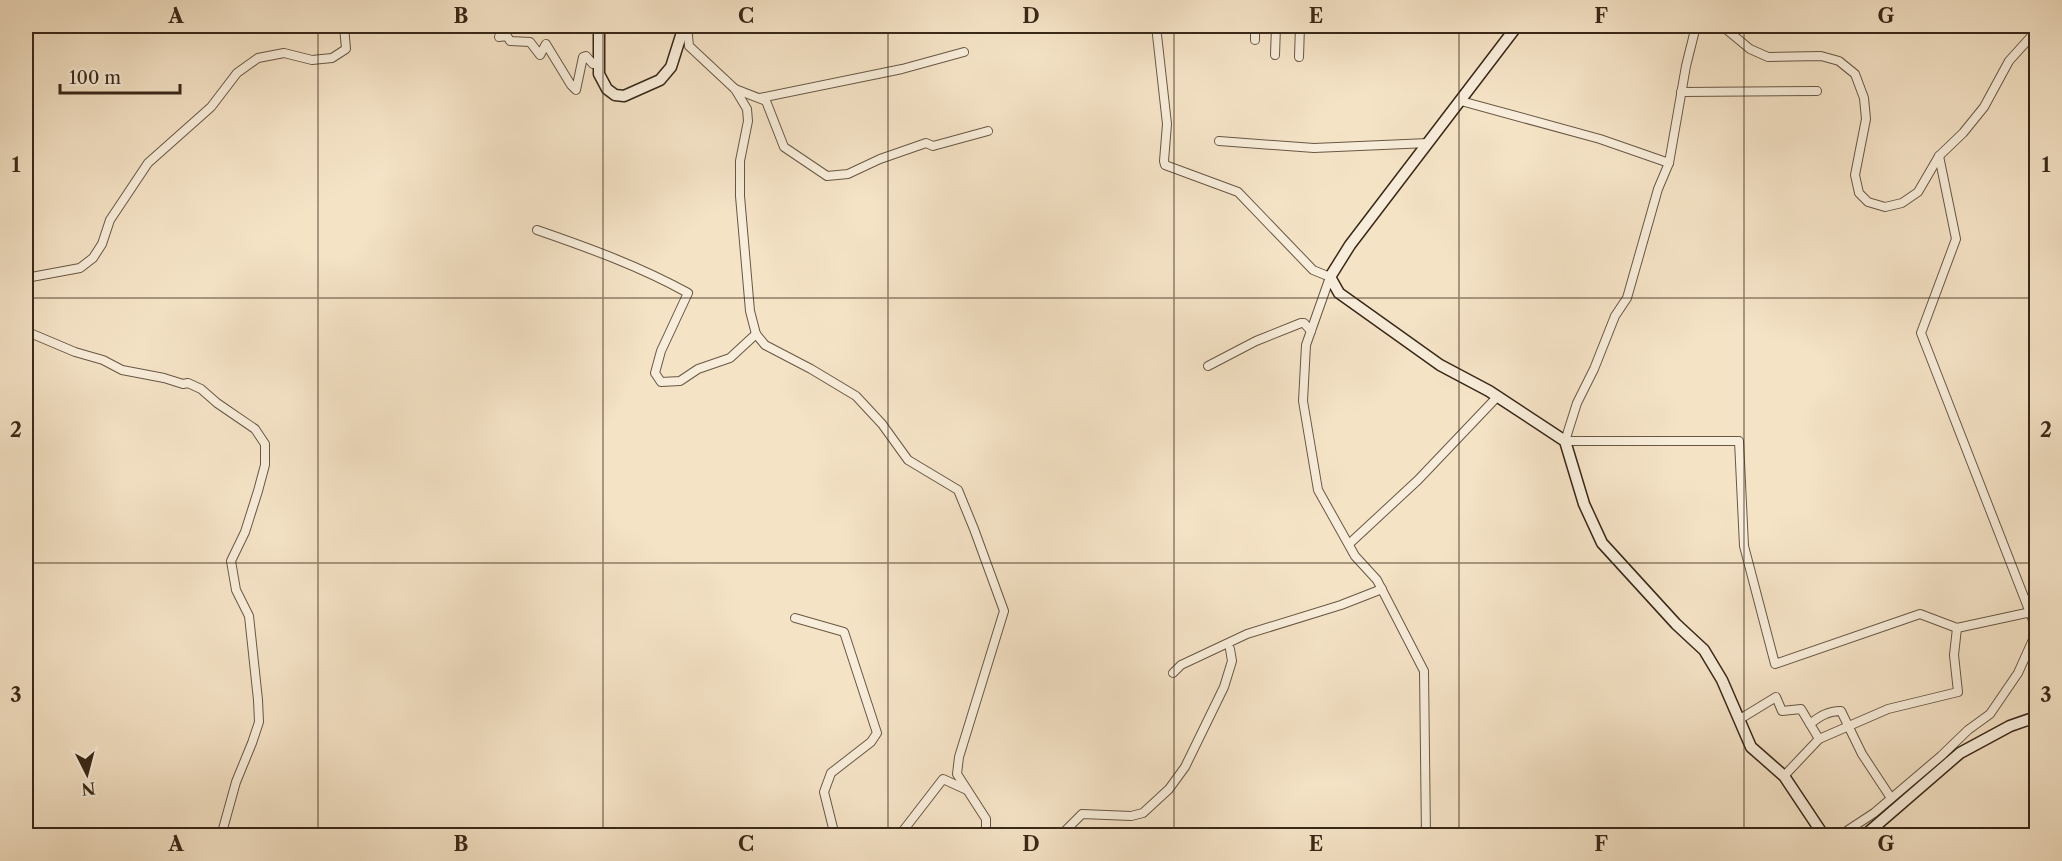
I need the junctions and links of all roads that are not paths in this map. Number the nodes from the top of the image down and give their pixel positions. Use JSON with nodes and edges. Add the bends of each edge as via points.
{"nodes":[{"id":1,"x":344,"y":26,"type":"edge"},
{"id":2,"x":599,"y":26,"type":"edge"},
{"id":3,"x":686,"y":26,"type":"edge"},
{"id":4,"x":1156,"y":26,"type":"edge"},
{"id":5,"x":1255,"y":26,"type":"edge"},
{"id":6,"x":1276,"y":26,"type":"edge"},
{"id":7,"x":1300,"y":26,"type":"edge"},
{"id":8,"x":1517,"y":26,"type":"edge"},
{"id":9,"x":1696,"y":26,"type":"edge"},
{"id":10,"x":1725,"y":26,"type":"edge"},
{"id":11,"x":2037,"y":31,"type":"edge"},
{"id":12,"x":499,"y":37,"type":"dead end"},
{"id":13,"x":1255,"y":40,"type":"dead end"},
{"id":14,"x":964,"y":52,"type":"dead end"},
{"id":15,"x":1275,"y":55,"type":"dead end"},
{"id":16,"x":1299,"y":57,"type":"dead end"},
{"id":17,"x":598,"y":64,"type":"junction"},
{"id":18,"x":735,"y":89,"type":"junction"},
{"id":19,"x":1817,"y":91,"type":"dead end"},
{"id":20,"x":1681,"y":92,"type":"junction"},
{"id":21,"x":759,"y":98,"type":"junction"},
{"id":22,"x":1461,"y":101,"type":"junction"},
{"id":23,"x":988,"y":130,"type":"dead end"},
{"id":24,"x":1219,"y":141,"type":"dead end"},
{"id":25,"x":1428,"y":143,"type":"junction"},
{"id":26,"x":1939,"y":156,"type":"junction"},
{"id":27,"x":1669,"y":163,"type":"junction"},
{"id":28,"x":537,"y":230,"type":"dead end"},
{"id":29,"x":1330,"y":277,"type":"junction"},
{"id":30,"x":26,"y":278,"type":"edge"},
{"id":31,"x":1311,"y":331,"type":"junction"},
{"id":32,"x":26,"y":333,"type":"edge"},
{"id":33,"x":756,"y":334,"type":"junction"},
{"id":34,"x":1208,"y":366,"type":"dead end"},
{"id":35,"x":1498,"y":396,"type":"junction"},
{"id":36,"x":1565,"y":441,"type":"junction"},
{"id":37,"x":1349,"y":544,"type":"junction"},
{"id":38,"x":1382,"y":590,"type":"junction"},
{"id":39,"x":2031,"y":612,"type":"junction"},
{"id":40,"x":795,"y":618,"type":"dead end"},
{"id":41,"x":1957,"y":628,"type":"junction"},
{"id":42,"x":2037,"y":628,"type":"edge"},
{"id":43,"x":2037,"y":633,"type":"edge"},
{"id":44,"x":1230,"y":649,"type":"dead end"},
{"id":45,"x":1173,"y":673,"type":"dead end"},
{"id":46,"x":2037,"y":717,"type":"edge"},
{"id":47,"x":1740,"y":719,"type":"junction"},
{"id":48,"x":1810,"y":724,"type":"junction"},
{"id":49,"x":1848,"y":726,"type":"junction"},
{"id":50,"x":1819,"y":739,"type":"junction"},
{"id":51,"x":1784,"y":776,"type":"junction"},
{"id":52,"x":967,"y":790,"type":"junction"},
{"id":53,"x":1891,"y":798,"type":"junction"},
{"id":54,"x":221,"y":836,"type":"edge"},
{"id":55,"x":835,"y":836,"type":"edge"},
{"id":56,"x":899,"y":836,"type":"edge"},
{"id":57,"x":983,"y":836,"type":"edge"},
{"id":58,"x":1060,"y":836,"type":"edge"},
{"id":59,"x":1426,"y":836,"type":"edge"},
{"id":60,"x":1824,"y":836,"type":"edge"},
{"id":61,"x":1839,"y":836,"type":"edge"},
{"id":62,"x":1864,"y":836,"type":"edge"}],
"edges":[{"from":1,"to":30,"type":"street","via":[[346,49],[332,58],[312,60],[284,53],[258,58],[237,73],[211,107],[148,163],[110,220],[93,258],[80,268]]},
{"from":2,"to":17,"type":"street"},
{"from":3,"to":17,"type":"street","via":[[671,66],[660,80],[624,96],[607,89]]},
{"from":3,"to":18,"type":"street","via":[[689,46]]},
{"from":4,"to":29,"type":"street","via":[[1167,124],[1164,163],[1238,192],[1313,270]]},
{"from":5,"to":13,"type":"street"},
{"from":6,"to":15,"type":"street"},
{"from":7,"to":16,"type":"street"},
{"from":8,"to":22,"type":"street"},
{"from":9,"to":20,"type":"street"},
{"from":10,"to":26,"type":"street","via":[[1750,49],[1768,57],[1821,56],[1839,61],[1855,74],[1864,98],[1866,119],[1855,175],[1859,193],[1868,202],[1885,207],[1902,203],[1918,192]]},
{"from":11,"to":26,"type":"street","via":[[2008,61],[1984,107]]},
{"from":12,"to":17,"type":"street","via":[[530,42],[540,55],[546,44],[576,90],[583,57]]},
{"from":14,"to":21,"type":"street","via":[[902,69]]},
{"from":18,"to":21,"type":"street"},
{"from":18,"to":33,"type":"street","via":[[747,109],[740,195],[750,311]]},
{"from":19,"to":20,"type":"street"},
{"from":20,"to":27,"type":"street"},
{"from":21,"to":23,"type":"street","via":[[765,101],[784,147],[827,176],[848,174],[926,142],[933,146]]},
{"from":22,"to":25,"type":"street"},
{"from":22,"to":27,"type":"street","via":[[1600,139]]},
{"from":24,"to":25,"type":"street","via":[[1314,148]]},
{"from":25,"to":29,"type":"street"},
{"from":26,"to":39,"type":"street","via":[[1956,239],[1921,333]]},
{"from":27,"to":36,"type":"street","via":[[1627,298],[1577,403]]},
{"from":28,"to":33,"type":"street","via":[[644,270],[688,293],[661,351],[655,373],[661,381],[680,381],[698,369],[730,358]]},
{"from":29,"to":31,"type":"street"},
{"from":29,"to":35,"type":"street","via":[[1339,293],[1431,359]]},
{"from":31,"to":34,"type":"street","via":[[1301,323]]},
{"from":31,"to":37,"type":"street","via":[[1306,345],[1303,400],[1318,490]]},
{"from":32,"to":54,"type":"street","via":[[122,370],[201,389],[255,429],[265,444],[265,465],[258,492],[231,561],[236,590],[249,616],[259,722]]},
{"from":33,"to":52,"type":"street","via":[[765,345],[856,396],[908,460],[958,490],[1004,611],[959,757],[957,774]]},
{"from":35,"to":36,"type":"street"},
{"from":35,"to":37,"type":"street","via":[[1418,480]]},
{"from":36,"to":41,"type":"street","via":[[1739,441],[1744,546],[1775,664],[1920,614]]},
{"from":36,"to":47,"type":"street","via":[[1584,504],[1602,543],[1704,650]]},
{"from":37,"to":38,"type":"street"},
{"from":38,"to":45,"type":"street","via":[[1247,634]]},
{"from":38,"to":59,"type":"street","via":[[1424,670]]},
{"from":39,"to":41,"type":"street"},
{"from":39,"to":42,"type":"street"},
{"from":40,"to":55,"type":"street","via":[[844,632],[877,734],[831,773],[824,792]]},
{"from":41,"to":49,"type":"street","via":[[1954,655],[1958,692],[1888,709]]},
{"from":43,"to":53,"type":"street","via":[[2018,673],[1990,714]]},
{"from":44,"to":58,"type":"street","via":[[1232,661],[1224,687],[1185,767],[1169,789],[1143,813],[1082,814]]},
{"from":46,"to":62,"type":"street","via":[[2010,726],[1960,753]]},
{"from":47,"to":48,"type":"street","via":[[1776,697],[1782,711],[1801,709]]},
{"from":47,"to":51,"type":"street","via":[[1751,747]]},
{"from":48,"to":49,"type":"street","via":[[1831,711],[1841,711]]},
{"from":48,"to":50,"type":"street"},
{"from":49,"to":50,"type":"street"},
{"from":49,"to":53,"type":"street"},
{"from":50,"to":51,"type":"street"},
{"from":51,"to":60,"type":"street"},
{"from":52,"to":56,"type":"street","via":[[943,779]]},
{"from":52,"to":57,"type":"street","via":[[986,819]]},
{"from":53,"to":61,"type":"street"}]}
